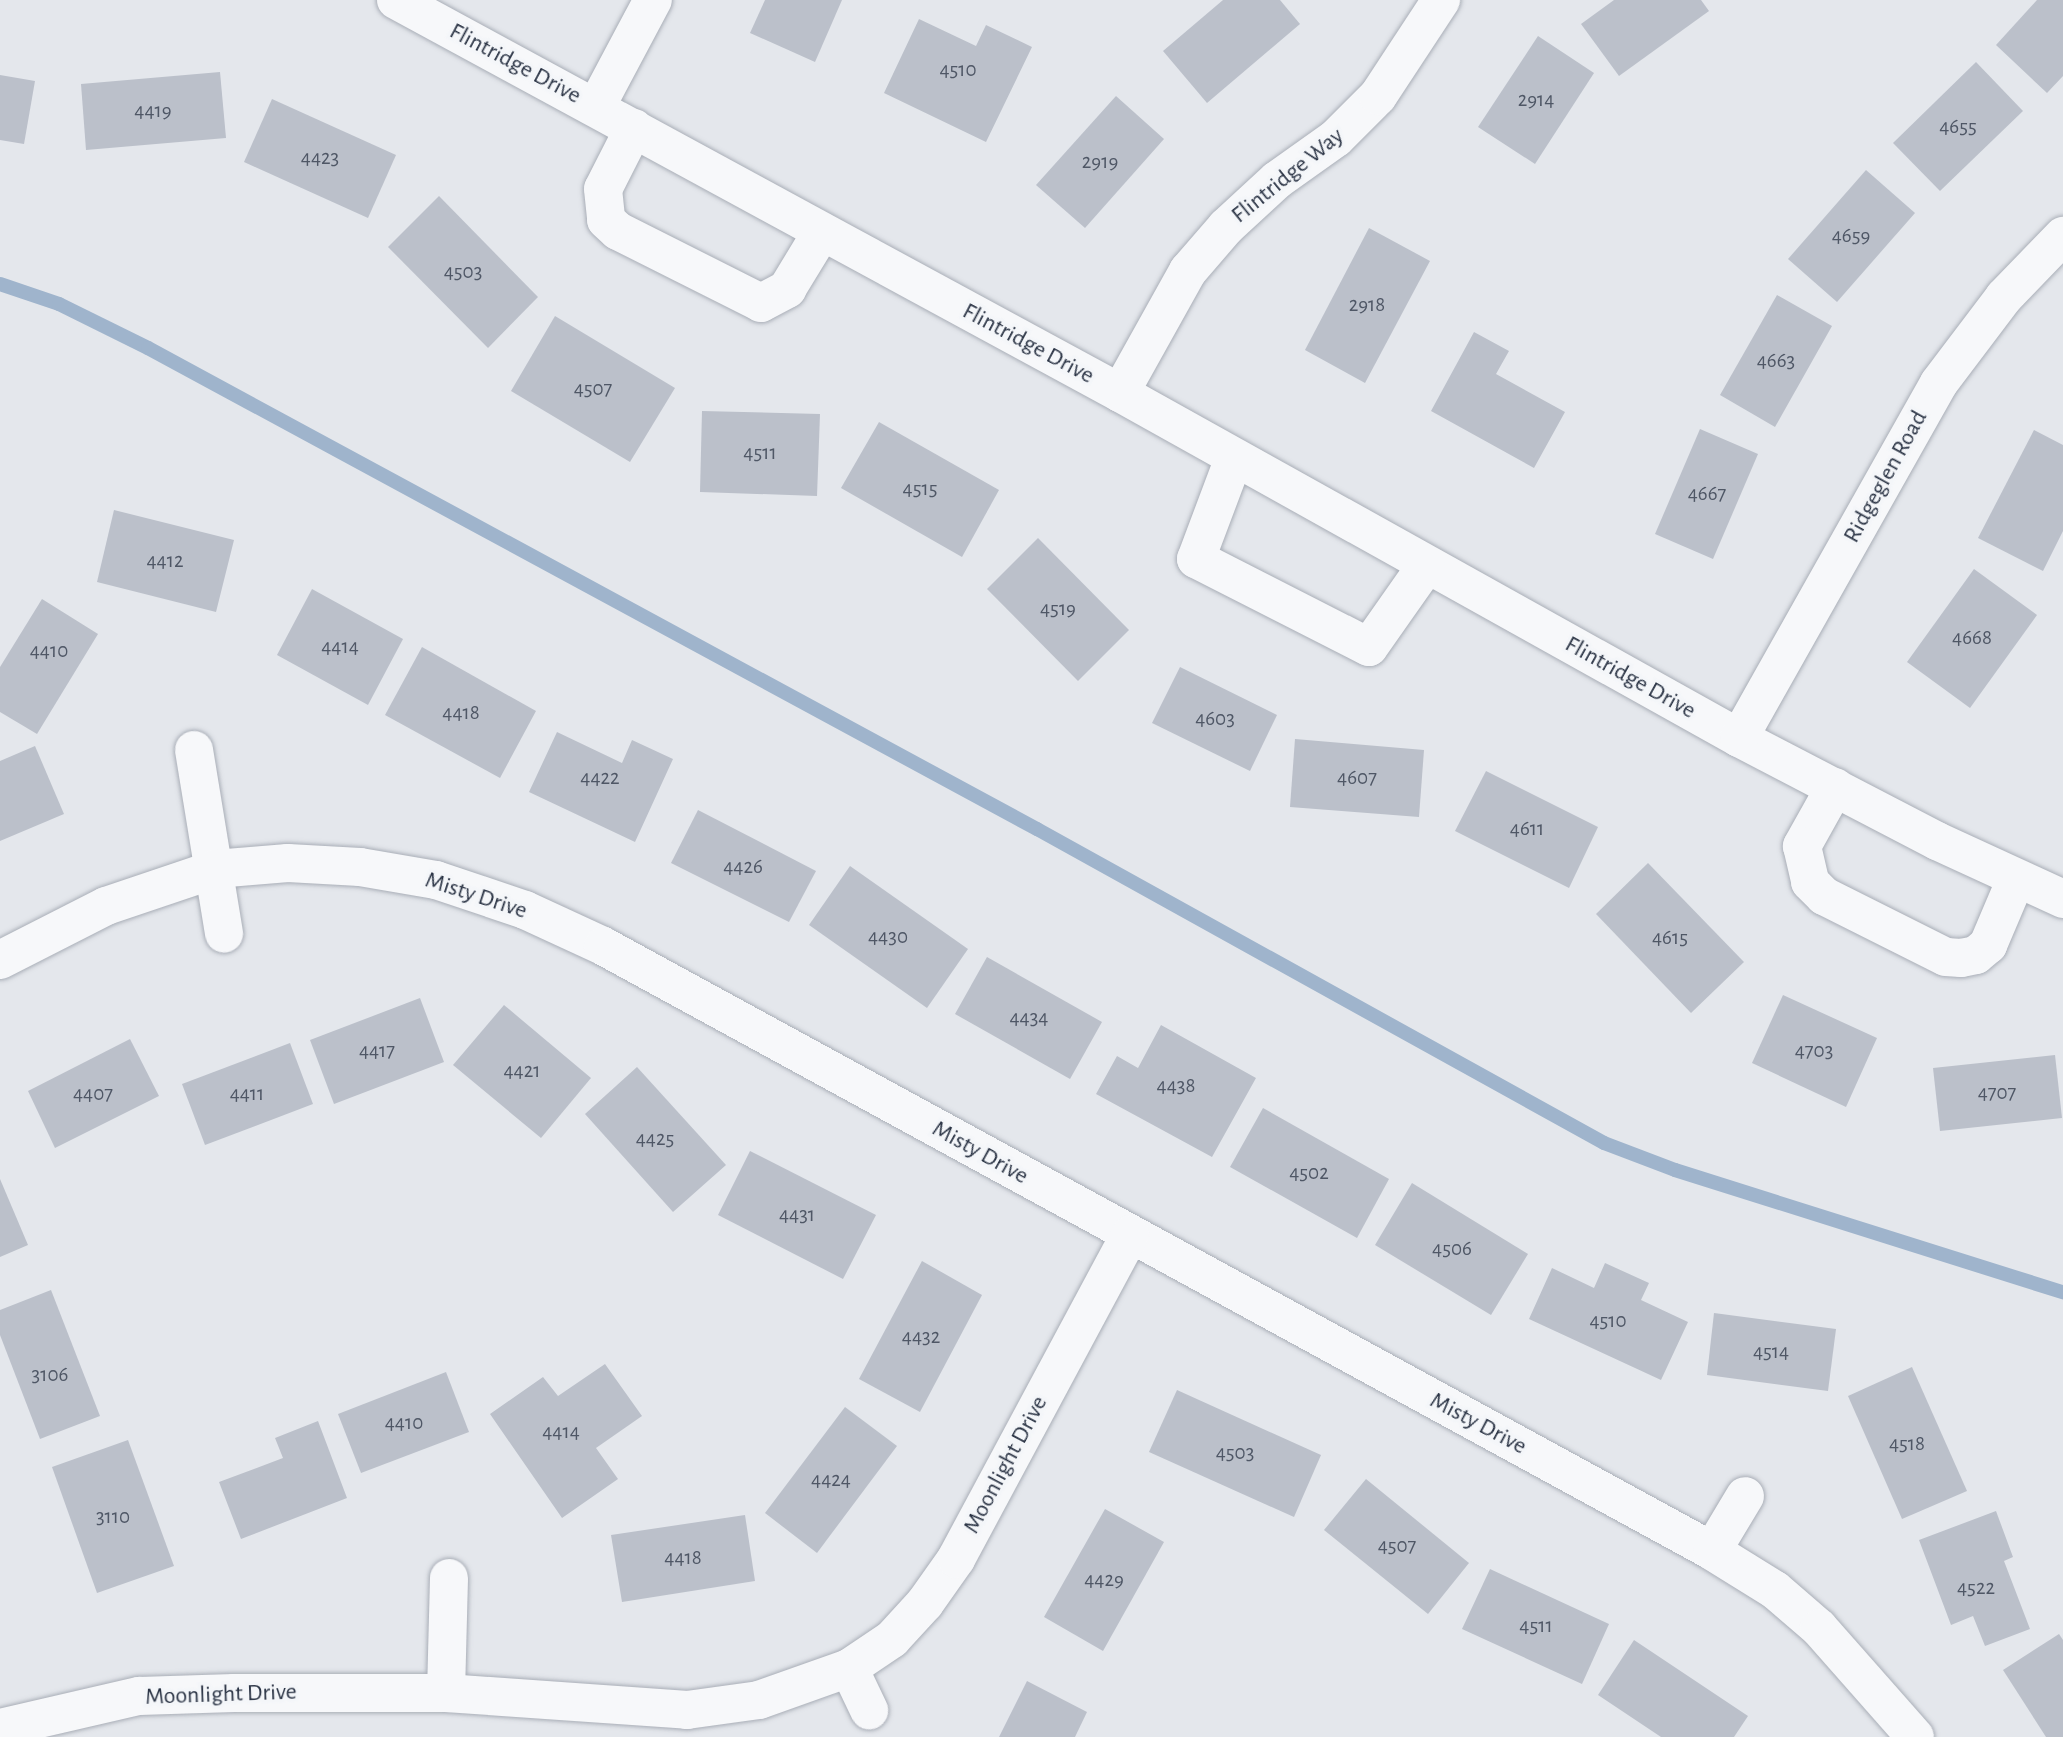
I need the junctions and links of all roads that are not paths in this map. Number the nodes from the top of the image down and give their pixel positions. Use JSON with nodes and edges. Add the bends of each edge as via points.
{"nodes":[{"id":1,"x":396,"y":0,"type":"edge"},
{"id":2,"x":653,"y":0,"type":"edge"},
{"id":3,"x":1441,"y":0,"type":"edge"},
{"id":4,"x":596,"y":107,"type":"junction"},
{"id":5,"x":634,"y":128,"type":"junction"},
{"id":6,"x":821,"y":233,"type":"junction"},
{"id":7,"x":2063,"y":236,"type":"edge"},
{"id":8,"x":1120,"y":393,"type":"junction"},
{"id":9,"x":1234,"y":458,"type":"junction"},
{"id":10,"x":1426,"y":566,"type":"junction"},
{"id":11,"x":1739,"y":738,"type":"junction"},
{"id":12,"x":194,"y":750,"type":"dead end"},
{"id":13,"x":1835,"y":787,"type":"junction"},
{"id":14,"x":215,"y":869,"type":"junction"},
{"id":15,"x":2016,"y":879,"type":"junction"},
{"id":16,"x":2063,"y":899,"type":"edge"},
{"id":17,"x":224,"y":934,"type":"dead end"},
{"id":18,"x":0,"y":960,"type":"edge"},
{"id":19,"x":1130,"y":1235,"type":"junction"},
{"id":20,"x":1745,"y":1496,"type":"dead end"},
{"id":21,"x":1712,"y":1551,"type":"junction"},
{"id":22,"x":449,"y":1578,"type":"dead end"},
{"id":23,"x":849,"y":1668,"type":"junction"},
{"id":24,"x":446,"y":1693,"type":"junction"},
{"id":25,"x":869,"y":1710,"type":"dead end"},
{"id":26,"x":0,"y":1728,"type":"edge"},
{"id":27,"x":1915,"y":1737,"type":"edge"}],
"edges":[{"from":1,"to":4,"type":"street","name":"Flintridge Drive"},
{"from":2,"to":4,"type":"street"},
{"from":3,"to":8,"type":"street","name":"Flintridge Way","via":[[1378,96],[1336,138],[1277,180],[1226,227],[1188,271]]},
{"from":4,"to":5,"type":"street","name":"Flintridge Drive"},
{"from":5,"to":6,"type":"street","name":"Flintridge Drive"},
{"from":5,"to":6,"type":"street","via":[[603,188],[606,220],[618,231],[761,303],[788,289]]},
{"from":6,"to":8,"type":"street","name":"Flintridge Drive"},
{"from":7,"to":11,"type":"street","name":"Ridgeglen Road","via":[[2004,297],[1939,383]]},
{"from":8,"to":9,"type":"street","name":"Flintridge Drive"},
{"from":9,"to":10,"type":"street","name":"Flintridge Drive"},
{"from":9,"to":10,"type":"street","via":[[1196,559],[1368,647]]},
{"from":10,"to":11,"type":"street","name":"Flintridge Drive"},
{"from":11,"to":13,"type":"street","name":"Flintridge Drive"},
{"from":12,"to":14,"type":"street"},
{"from":13,"to":15,"type":"street","name":"Flintridge Drive"},
{"from":13,"to":15,"type":"street","via":[[1802,846],[1810,882],[1824,896],[1946,957],[1961,958],[1976,955],[1988,945]]},
{"from":14,"to":17,"type":"street"},
{"from":14,"to":18,"type":"street","name":"Misty Drive","via":[[106,906]]},
{"from":14,"to":19,"type":"street","name":"Misty Drive","via":[[288,863],[359,867],[436,880],[525,910],[603,946]]},
{"from":15,"to":16,"type":"street","name":"Flintridge Drive"},
{"from":19,"to":21,"type":"street","name":"Misty Drive"},
{"from":19,"to":23,"type":"street","name":"Moonlight Drive","via":[[956,1559],[892,1639]]},
{"from":20,"to":21,"type":"street"},
{"from":21,"to":27,"type":"street","name":"Misty Drive","via":[[1775,1590],[1819,1628]]},
{"from":22,"to":24,"type":"street"},
{"from":23,"to":24,"type":"street","name":"Moonlight Drive","via":[[759,1700],[687,1710]]},
{"from":23,"to":25,"type":"street"},
{"from":24,"to":26,"type":"street","name":"Moonlight Drive","via":[[139,1696]]}]}
